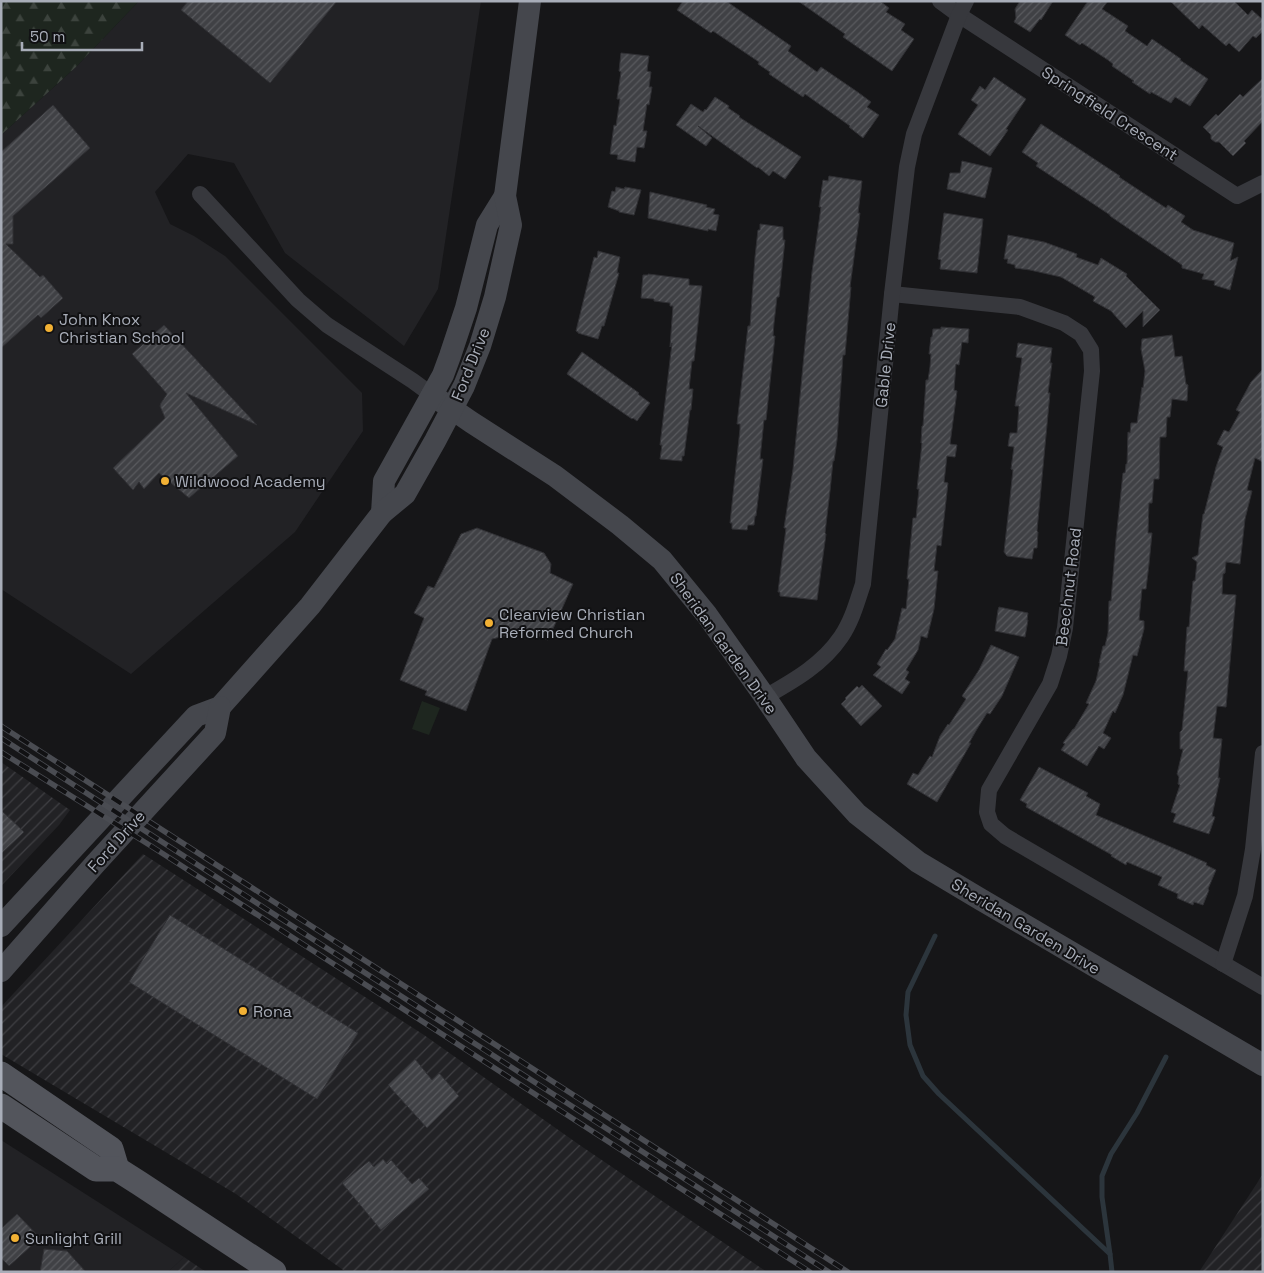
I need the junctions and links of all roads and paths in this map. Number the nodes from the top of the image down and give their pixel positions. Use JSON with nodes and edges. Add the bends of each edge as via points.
{"nodes":[{"id":1,"x":530,"y":1,"type":"edge"},
{"id":2,"x":940,"y":1,"type":"edge"},
{"id":3,"x":963,"y":8,"type":"edge"},
{"id":4,"x":1263,"y":183,"type":"edge"},
{"id":5,"x":200,"y":194,"type":"dead end"},
{"id":6,"x":505,"y":196,"type":"junction"},
{"id":7,"x":892,"y":294,"type":"junction"},
{"id":8,"x":432,"y":395,"type":"junction"},
{"id":9,"x":452,"y":409,"type":"junction"},
{"id":10,"x":382,"y":513,"type":"junction"},
{"id":11,"x":765,"y":697,"type":"junction"},
{"id":12,"x":220,"y":707,"type":"junction"},
{"id":13,"x":1263,"y":753,"type":"edge"},
{"id":14,"x":1,"y":926,"type":"edge"},
{"id":15,"x":1224,"y":964,"type":"junction"},
{"id":16,"x":1,"y":971,"type":"edge"},
{"id":17,"x":1263,"y":987,"type":"edge"},
{"id":18,"x":1263,"y":1065,"type":"edge"},
{"id":19,"x":1,"y":1074,"type":"edge"},
{"id":20,"x":1,"y":1106,"type":"edge"},
{"id":21,"x":117,"y":1169,"type":"junction"},
{"id":22,"x":274,"y":1272,"type":"edge"}],
"edges":[{"from":1,"to":6,"type":"main road","name":"Ford Drive"},
{"from":2,"to":3,"type":"street"},
{"from":3,"to":4,"type":"street","name":"Springfield Crescent","via":[[1238,196]]},
{"from":3,"to":7,"type":"street","name":"Gable Drive","via":[[914,134]]},
{"from":5,"to":8,"type":"street","name":"Sheridan Garden Drive","via":[[298,300],[326,325]]},
{"from":6,"to":8,"type":"main road","name":"Ford Drive","via":[[487,225],[466,308],[443,375]]},
{"from":6,"to":9,"type":"main road","name":"Ford Drive","via":[[511,225],[495,297],[480,346]]},
{"from":7,"to":11,"type":"street","name":"Gable Drive","via":[[863,584],[841,637],[822,660]]},
{"from":7,"to":15,"type":"street","name":"Beechnut Road","via":[[1020,307],[1064,323],[1081,334],[1091,350],[1092,370],[1065,628],[1059,656],[1050,684],[989,790],[986,812],[991,824],[1005,836]]},
{"from":8,"to":9,"type":"main road","name":"Sheridan Garden Drive"},
{"from":8,"to":10,"type":"main road","name":"Ford Drive","via":[[384,481]]},
{"from":9,"to":10,"type":"main road","name":"Ford Drive","via":[[405,494]]},
{"from":9,"to":11,"type":"main road","name":"Sheridan Garden Drive","via":[[555,476],[662,560],[707,615]]},
{"from":10,"to":12,"type":"main road","name":"Ford Drive","via":[[310,606]]},
{"from":11,"to":18,"type":"main road","name":"Sheridan Garden Drive","via":[[806,758],[857,814],[918,862]]},
{"from":12,"to":14,"type":"main road","name":"Ford Drive","via":[[196,716]]},
{"from":12,"to":16,"type":"main road","name":"Ford Drive","via":[[215,732]]},
{"from":13,"to":15,"type":"street","via":[[1245,896]]},
{"from":15,"to":17,"type":"street","name":"Beechnut Road"},
{"from":19,"to":21,"type":"main road","via":[[111,1149]]},
{"from":20,"to":21,"type":"main road","via":[[96,1169]]},
{"from":21,"to":22,"type":"main road"}]}
